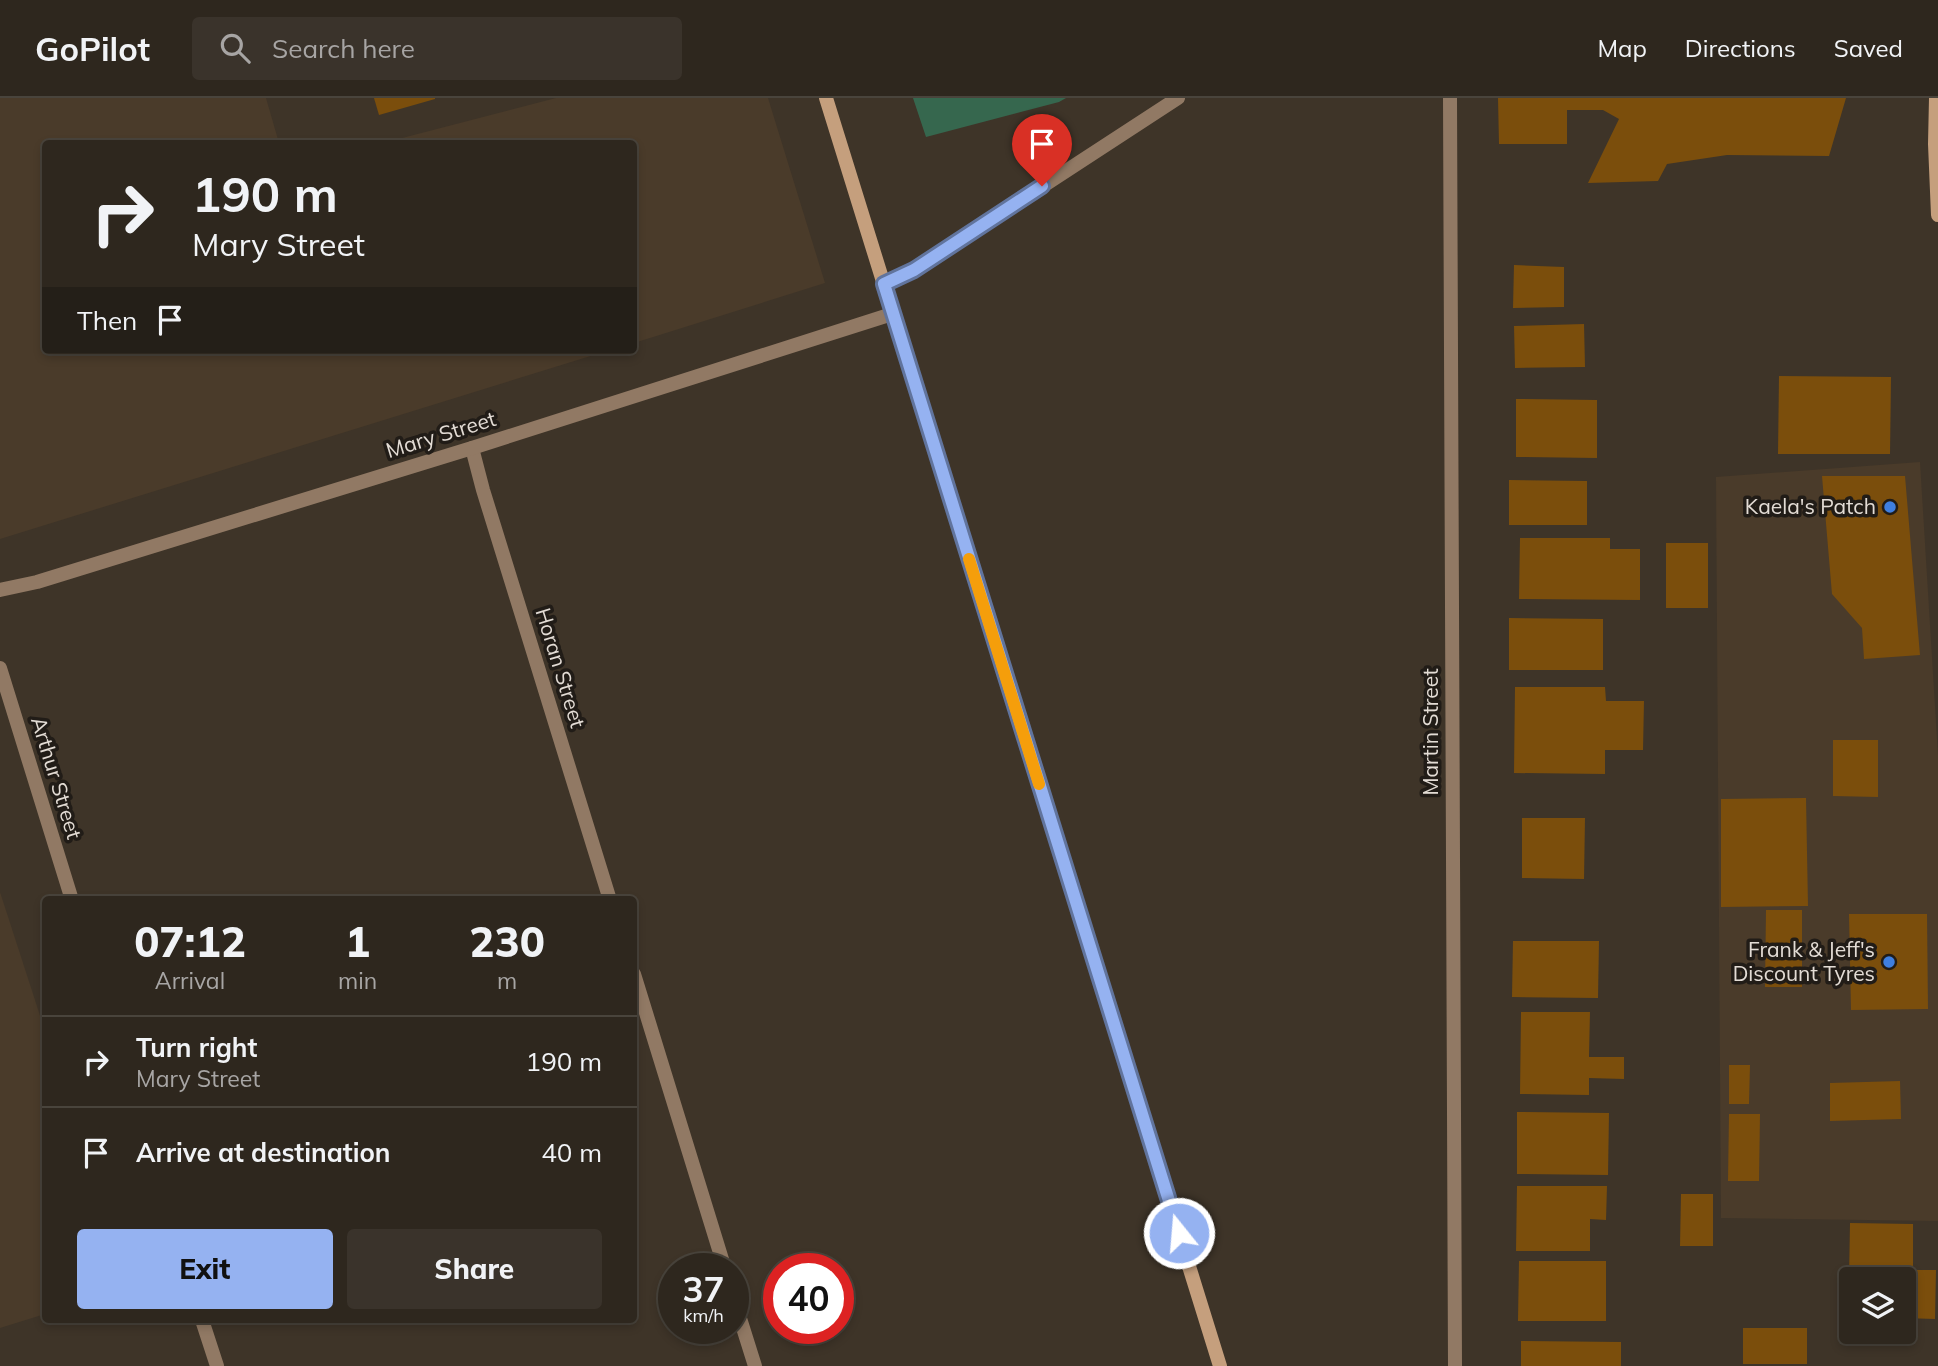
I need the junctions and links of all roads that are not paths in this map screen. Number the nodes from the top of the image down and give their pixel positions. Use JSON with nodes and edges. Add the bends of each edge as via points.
{"nodes":[{"id":1,"x":826,"y":98,"type":"edge"},
{"id":2,"x":1178,"y":98,"type":"edge"},
{"id":3,"x":1450,"y":98,"type":"edge"},
{"id":4,"x":1936,"y":98,"type":"edge"},
{"id":5,"x":1938,"y":215,"type":"edge"},
{"id":6,"x":884,"y":284,"type":"junction"},
{"id":7,"x":892,"y":314,"type":"junction"},
{"id":8,"x":472,"y":448,"type":"junction"},
{"id":9,"x":0,"y":590,"type":"edge"},
{"id":10,"x":0,"y":668,"type":"edge"},
{"id":11,"x":71,"y":896,"type":"edge"},
{"id":12,"x":609,"y":896,"type":"edge"},
{"id":13,"x":637,"y":984,"type":"edge"},
{"id":14,"x":720,"y":1253,"type":"edge"},
{"id":15,"x":203,"y":1323,"type":"edge"},
{"id":16,"x":748,"y":1344,"type":"edge"},
{"id":17,"x":217,"y":1366,"type":"edge"},
{"id":18,"x":755,"y":1366,"type":"edge"},
{"id":19,"x":1220,"y":1366,"type":"edge"},
{"id":20,"x":1455,"y":1366,"type":"edge"}],
"edges":[{"from":1,"to":6,"type":"street"},
{"from":2,"to":6,"type":"street","via":[[914,270]]},
{"from":3,"to":20,"type":"street","name":"Martin Street"},
{"from":4,"to":5,"type":"street"},
{"from":6,"to":7,"type":"street"},
{"from":7,"to":8,"type":"street","name":"Mary Street"},
{"from":7,"to":19,"type":"street"},
{"from":8,"to":9,"type":"street","name":"Mary Street"},
{"from":8,"to":12,"type":"street","name":"Horan Street"},
{"from":10,"to":11,"type":"street","name":"Arthur Street"},
{"from":13,"to":14,"type":"street"},
{"from":15,"to":17,"type":"street"},
{"from":16,"to":18,"type":"street"}]}
